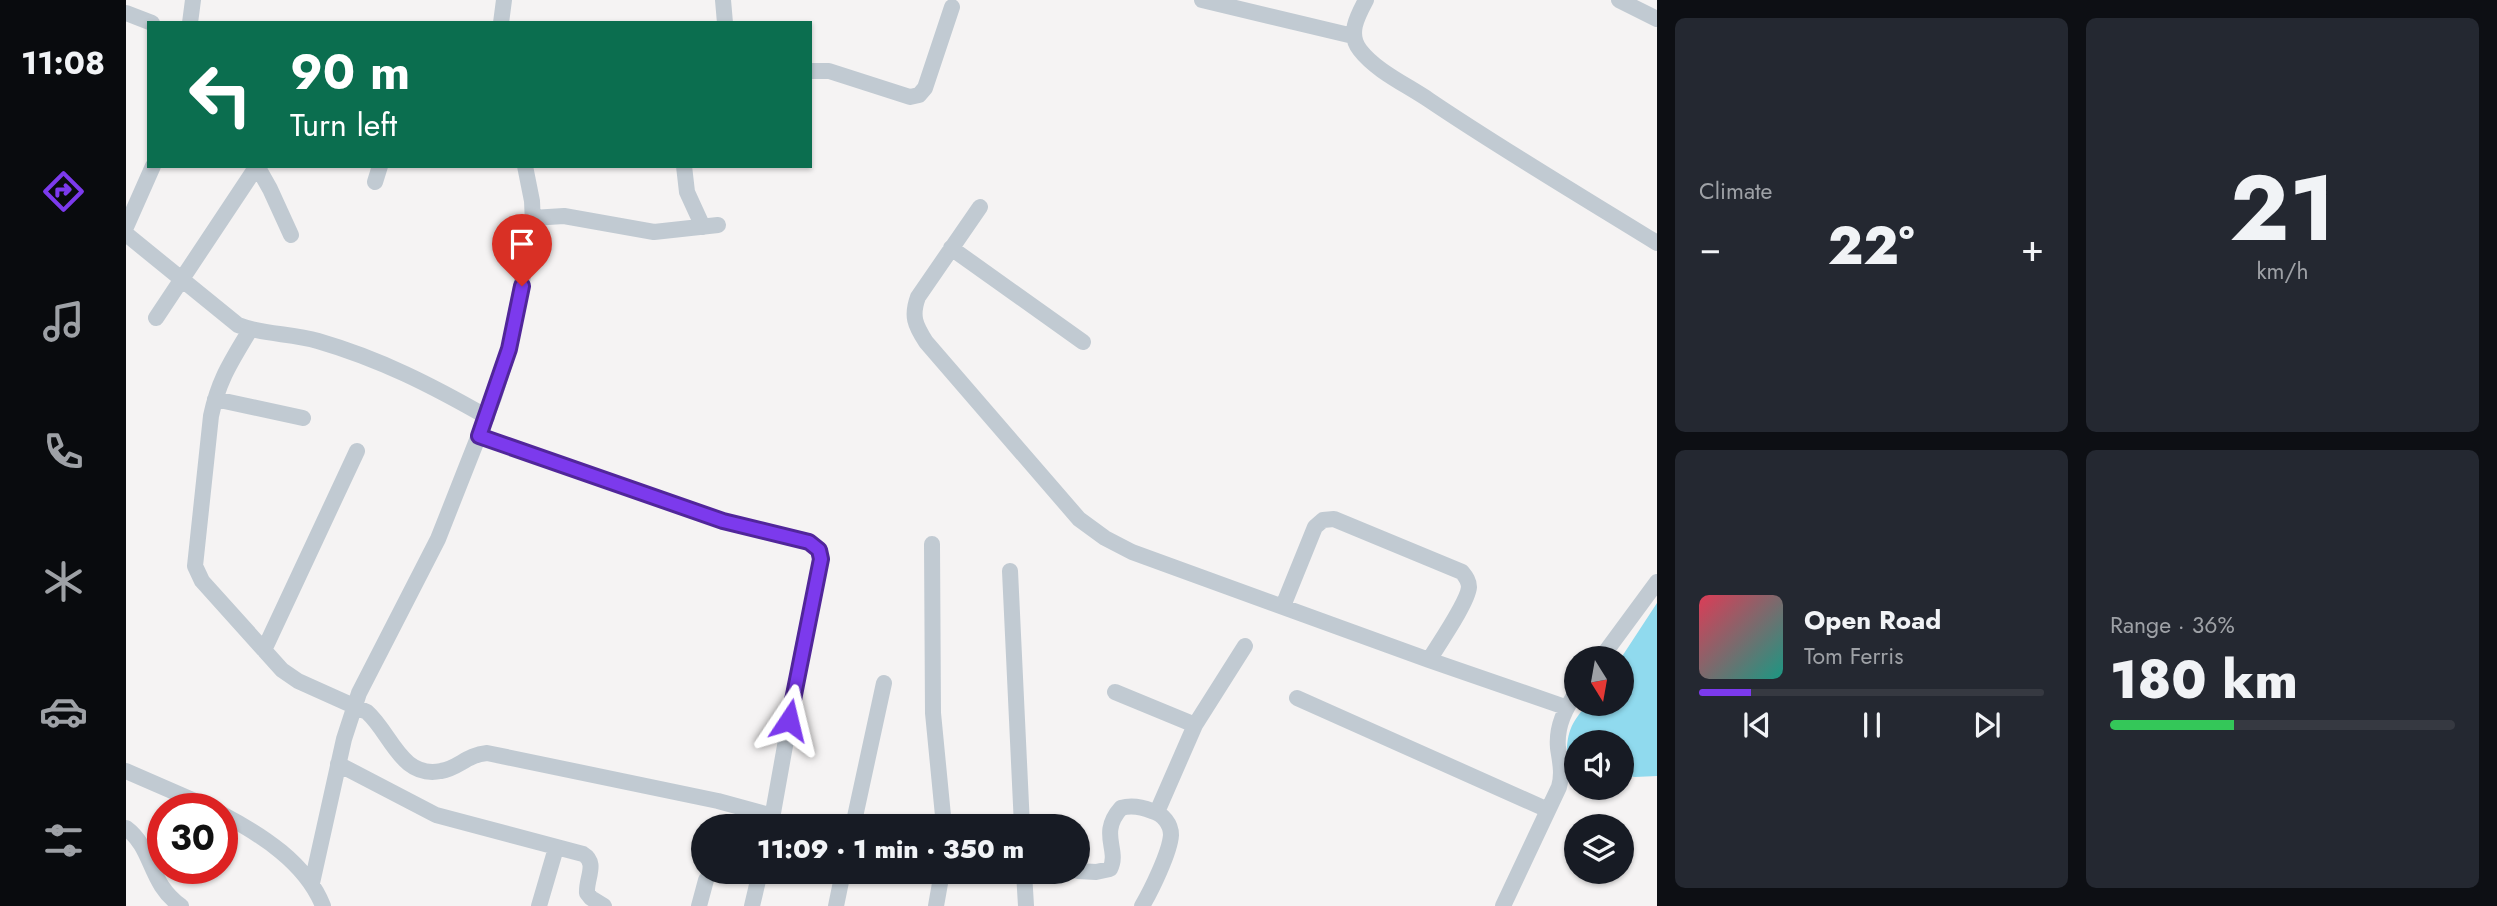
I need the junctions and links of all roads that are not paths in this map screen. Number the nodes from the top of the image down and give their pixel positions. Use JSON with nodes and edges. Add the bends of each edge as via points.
{"nodes":[{"id":1,"x":192,"y":0,"type":"edge"},
{"id":2,"x":504,"y":0,"type":"edge"},
{"id":3,"x":723,"y":0,"type":"edge"},
{"id":4,"x":1202,"y":0,"type":"edge"},
{"id":5,"x":1366,"y":0,"type":"edge"},
{"id":6,"x":1619,"y":0,"type":"edge"},
{"id":7,"x":953,"y":7,"type":"dead end"},
{"id":8,"x":126,"y":13,"type":"edge"},
{"id":9,"x":1657,"y":19,"type":"edge"},
{"id":10,"x":147,"y":21,"type":"edge"},
{"id":11,"x":190,"y":21,"type":"edge"},
{"id":12,"x":500,"y":21,"type":"edge"},
{"id":13,"x":725,"y":21,"type":"edge"},
{"id":14,"x":1353,"y":36,"type":"junction"},
{"id":15,"x":812,"y":71,"type":"edge"},
{"id":16,"x":152,"y":168,"type":"edge"},
{"id":17,"x":256,"y":168,"type":"edge"},
{"id":18,"x":258,"y":168,"type":"edge"},
{"id":19,"x":379,"y":168,"type":"edge"},
{"id":20,"x":525,"y":168,"type":"edge"},
{"id":21,"x":684,"y":168,"type":"edge"},
{"id":22,"x":375,"y":183,"type":"dead end"},
{"id":23,"x":980,"y":207,"type":"dead end"},
{"id":24,"x":532,"y":218,"type":"junction"},
{"id":25,"x":126,"y":227,"type":"edge"},
{"id":26,"x":126,"y":234,"type":"edge"},
{"id":27,"x":291,"y":235,"type":"dead end"},
{"id":28,"x":1657,"y":243,"type":"edge"},
{"id":29,"x":951,"y":248,"type":"junction"},
{"id":30,"x":182,"y":279,"type":"junction"},
{"id":31,"x":156,"y":317,"type":"dead end"},
{"id":32,"x":250,"y":330,"type":"junction"},
{"id":33,"x":1083,"y":342,"type":"dead end"},
{"id":34,"x":215,"y":398,"type":"junction"},
{"id":35,"x":487,"y":416,"type":"junction"},
{"id":36,"x":303,"y":418,"type":"dead end"},
{"id":37,"x":479,"y":436,"type":"junction"},
{"id":38,"x":357,"y":451,"type":"dead end"},
{"id":39,"x":932,"y":544,"type":"dead end"},
{"id":40,"x":1010,"y":571,"type":"dead end"},
{"id":41,"x":1657,"y":583,"type":"edge"},
{"id":42,"x":1283,"y":606,"type":"junction"},
{"id":43,"x":1245,"y":646,"type":"dead end"},
{"id":44,"x":1610,"y":646,"type":"edge"},
{"id":45,"x":264,"y":650,"type":"junction"},
{"id":46,"x":1429,"y":660,"type":"junction"},
{"id":47,"x":884,"y":684,"type":"dead end"},
{"id":48,"x":1115,"y":692,"type":"dead end"},
{"id":49,"x":1297,"y":698,"type":"dead end"},
{"id":50,"x":355,"y":706,"type":"junction"},
{"id":51,"x":1564,"y":707,"type":"edge"},
{"id":52,"x":1564,"y":711,"type":"edge"},
{"id":53,"x":1195,"y":725,"type":"junction"},
{"id":54,"x":338,"y":764,"type":"junction"},
{"id":55,"x":126,"y":771,"type":"edge"},
{"id":56,"x":177,"y":793,"type":"edge"},
{"id":57,"x":1548,"y":810,"type":"junction"},
{"id":58,"x":1157,"y":812,"type":"junction"},
{"id":59,"x":751,"y":814,"type":"edge"},
{"id":60,"x":772,"y":814,"type":"edge"},
{"id":61,"x":856,"y":814,"type":"edge"},
{"id":62,"x":938,"y":814,"type":"edge"},
{"id":63,"x":1021,"y":814,"type":"edge"},
{"id":64,"x":238,"y":824,"type":"edge"},
{"id":65,"x":126,"y":828,"type":"edge"},
{"id":66,"x":556,"y":848,"type":"junction"},
{"id":67,"x":1090,"y":871,"type":"edge"},
{"id":68,"x":312,"y":883,"type":"junction"},
{"id":69,"x":705,"y":884,"type":"edge"},
{"id":70,"x":757,"y":884,"type":"edge"},
{"id":71,"x":841,"y":884,"type":"edge"},
{"id":72,"x":940,"y":884,"type":"edge"},
{"id":73,"x":1025,"y":884,"type":"edge"},
{"id":74,"x":181,"y":906,"type":"edge"},
{"id":75,"x":323,"y":906,"type":"edge"},
{"id":76,"x":539,"y":906,"type":"edge"},
{"id":77,"x":604,"y":906,"type":"edge"},
{"id":78,"x":699,"y":906,"type":"edge"},
{"id":79,"x":752,"y":906,"type":"edge"},
{"id":80,"x":836,"y":906,"type":"edge"},
{"id":81,"x":936,"y":906,"type":"edge"},
{"id":82,"x":1026,"y":906,"type":"edge"},
{"id":83,"x":1142,"y":906,"type":"edge"},
{"id":84,"x":1503,"y":906,"type":"edge"}],
"edges":[{"from":1,"to":11,"type":"street"},
{"from":2,"to":12,"type":"street"},
{"from":3,"to":13,"type":"street"},
{"from":4,"to":14,"type":"street"},
{"from":5,"to":14,"type":"street"},
{"from":6,"to":9,"type":"street"},
{"from":7,"to":15,"type":"street","via":[[919,94],[910,97],[829,71]]},
{"from":8,"to":10,"type":"street"},
{"from":14,"to":28,"type":"street","via":[[1359,49],[1376,64]]},
{"from":16,"to":25,"type":"street"},
{"from":17,"to":30,"type":"street"},
{"from":18,"to":27,"type":"street"},
{"from":19,"to":22,"type":"street"},
{"from":20,"to":24,"type":"street"},
{"from":21,"to":24,"type":"street","via":[[687,192],[710,226],[654,232],[564,216]]},
{"from":23,"to":29,"type":"street"},
{"from":24,"to":35,"type":"street","via":[[514,331]]},
{"from":26,"to":30,"type":"street"},
{"from":29,"to":33,"type":"street"},
{"from":29,"to":42,"type":"street","via":[[918,297],[915,326],[1079,519],[1132,552]]},
{"from":30,"to":31,"type":"street"},
{"from":30,"to":32,"type":"street"},
{"from":32,"to":34,"type":"street","via":[[222,376]]},
{"from":32,"to":35,"type":"street","via":[[318,341],[377,361]]},
{"from":34,"to":36,"type":"street"},
{"from":34,"to":45,"type":"street","via":[[195,566],[202,581]]},
{"from":35,"to":37,"type":"street"},
{"from":37,"to":50,"type":"street","via":[[438,539]]},
{"from":37,"to":60,"type":"street","via":[[723,521],[809,542],[819,550],[821,559]]},
{"from":38,"to":45,"type":"street"},
{"from":39,"to":62,"type":"street"},
{"from":40,"to":63,"type":"street"},
{"from":41,"to":44,"type":"street"},
{"from":42,"to":46,"type":"street"},
{"from":42,"to":46,"type":"street","via":[[1315,527],[1334,519],[1462,572],[1468,580],[1464,602]]},
{"from":43,"to":53,"type":"street"},
{"from":45,"to":50,"type":"street","via":[[299,681]]},
{"from":46,"to":51,"type":"street"},
{"from":47,"to":61,"type":"street"},
{"from":48,"to":53,"type":"street"},
{"from":49,"to":57,"type":"street"},
{"from":50,"to":54,"type":"street"},
{"from":50,"to":59,"type":"street","via":[[374,719],[405,762],[428,772],[440,772],[487,752],[718,802]]},
{"from":52,"to":57,"type":"street","via":[[1558,737],[1562,777]]},
{"from":53,"to":58,"type":"street"},
{"from":54,"to":66,"type":"street","via":[[436,815]]},
{"from":54,"to":68,"type":"street"},
{"from":55,"to":56,"type":"street"},
{"from":57,"to":84,"type":"street"},
{"from":58,"to":67,"type":"street","via":[[1121,808],[1108,834],[1110,869]]},
{"from":58,"to":83,"type":"street","via":[[1166,819],[1171,834]]},
{"from":64,"to":68,"type":"street","via":[[268,842]]},
{"from":65,"to":74,"type":"street","via":[[142,844],[163,891]]},
{"from":66,"to":76,"type":"street"},
{"from":66,"to":77,"type":"street","via":[[589,858],[587,893]]},
{"from":68,"to":75,"type":"street"},
{"from":69,"to":78,"type":"street"},
{"from":70,"to":79,"type":"street"},
{"from":71,"to":80,"type":"street"},
{"from":72,"to":81,"type":"street"},
{"from":73,"to":82,"type":"street"}]}
